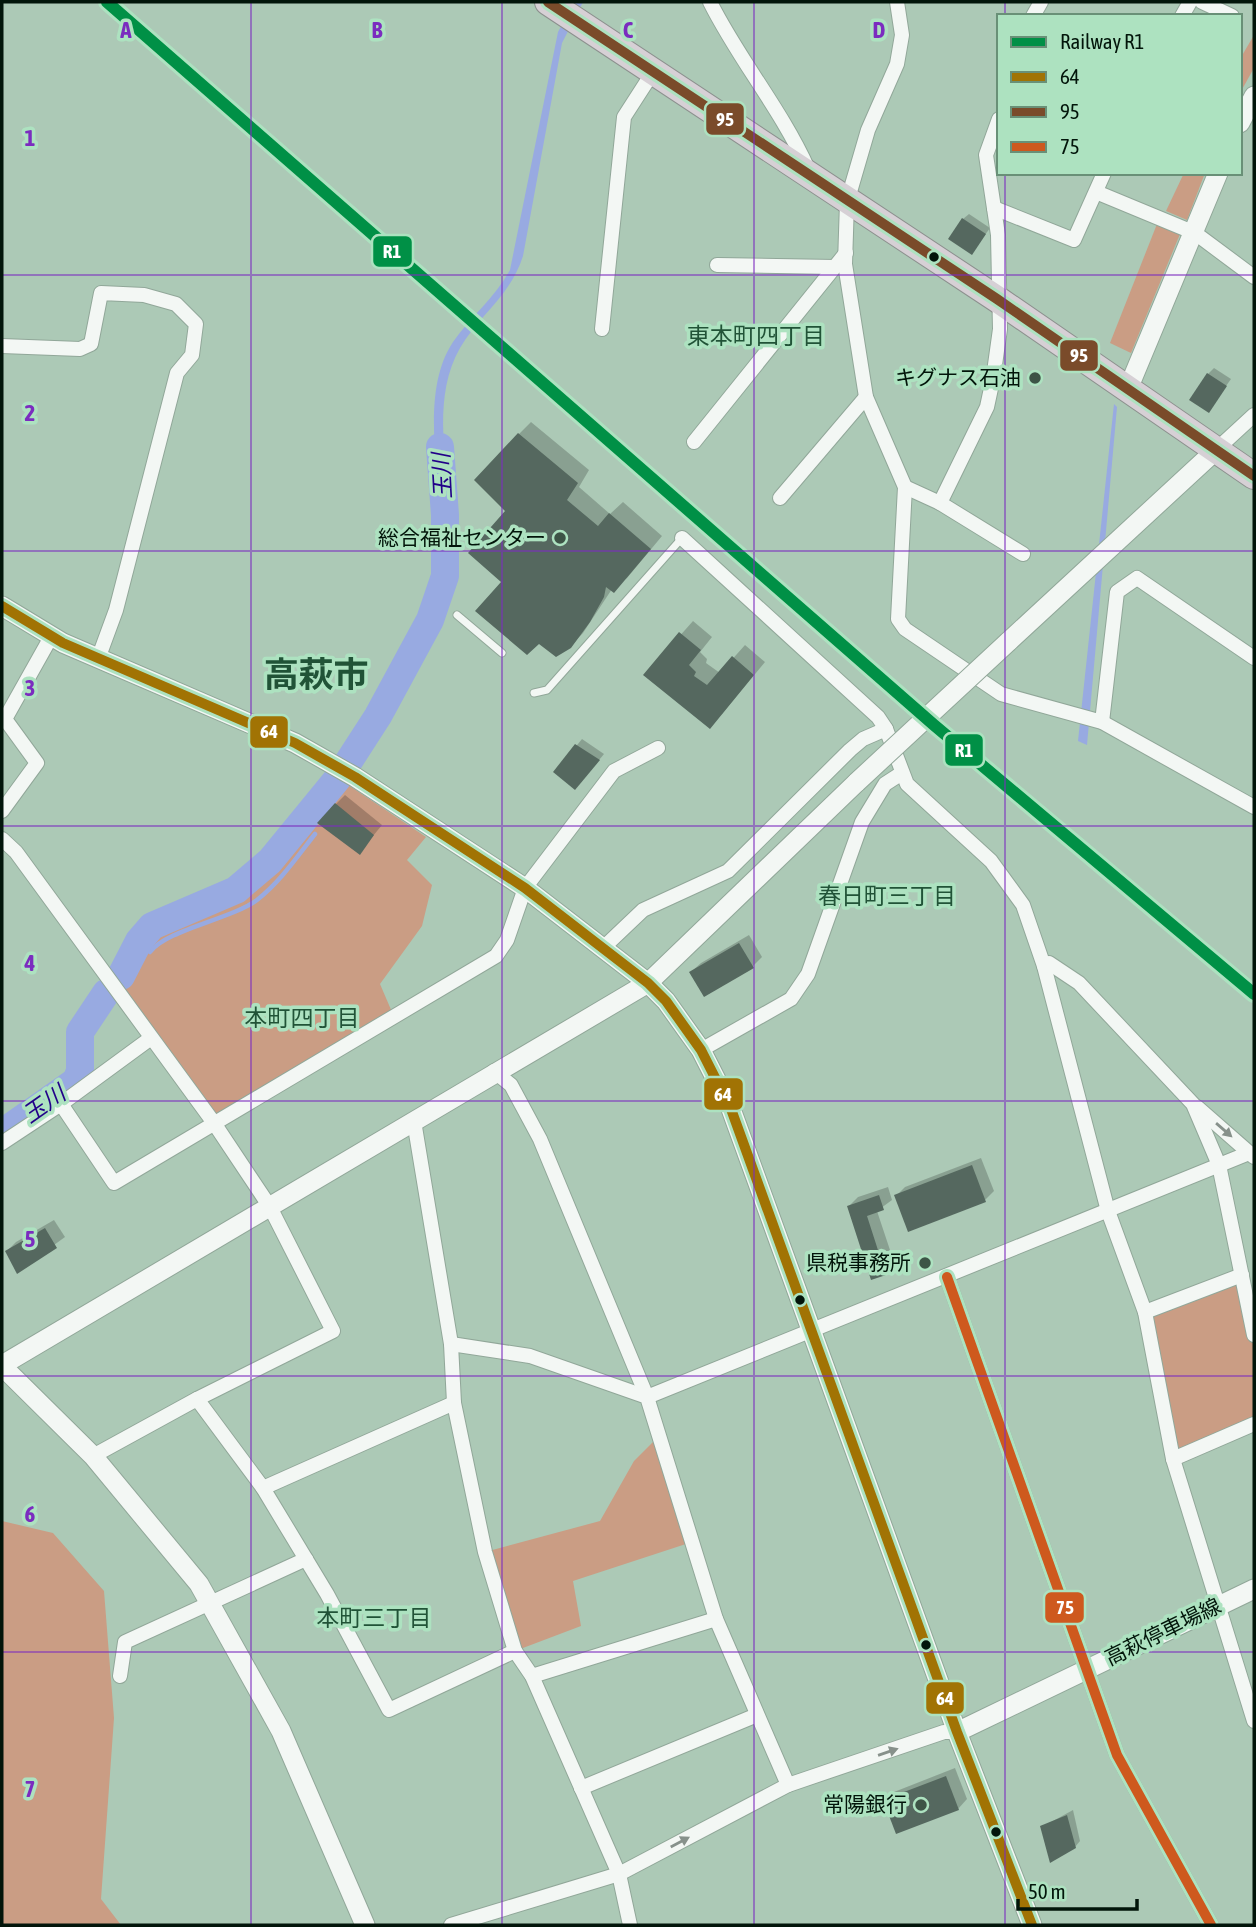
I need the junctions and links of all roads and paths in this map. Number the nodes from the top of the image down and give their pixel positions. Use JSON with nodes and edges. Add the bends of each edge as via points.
{"nodes":[{"id":1,"x":710,"y":2,"type":"edge"},
{"id":2,"x":897,"y":2,"type":"edge"},
{"id":3,"x":1202,"y":2,"type":"edge"},
{"id":4,"x":553,"y":5,"type":"edge"},
{"id":5,"x":1227,"y":14,"type":"edge"},
{"id":6,"x":653,"y":72,"type":"junction"},
{"id":7,"x":1254,"y":96,"type":"edge"},
{"id":8,"x":1242,"y":119,"type":"edge"},
{"id":9,"x":997,"y":125,"type":"edge"},
{"id":10,"x":1103,"y":175,"type":"edge"},
{"id":11,"x":1217,"y":175,"type":"edge"},
{"id":12,"x":813,"y":179,"type":"junction"},
{"id":13,"x":1096,"y":192,"type":"junction"},
{"id":14,"x":847,"y":202,"type":"junction"},
{"id":15,"x":994,"y":208,"type":"junction"},
{"id":16,"x":1195,"y":233,"type":"junction"},
{"id":17,"x":846,"y":253,"type":"junction"},
{"id":18,"x":717,"y":265,"type":"dead end"},
{"id":19,"x":835,"y":267,"type":"junction"},
{"id":20,"x":1254,"y":277,"type":"edge"},
{"id":21,"x":997,"y":299,"type":"junction"},
{"id":22,"x":603,"y":329,"type":"dead end"},
{"id":23,"x":2,"y":346,"type":"edge"},
{"id":24,"x":1128,"y":389,"type":"junction"},
{"id":25,"x":866,"y":397,"type":"junction"},
{"id":26,"x":1254,"y":415,"type":"edge"},
{"id":27,"x":694,"y":442,"type":"dead end"},
{"id":28,"x":1216,"y":450,"type":"junction"},
{"id":29,"x":1254,"y":476,"type":"edge"},
{"id":30,"x":905,"y":487,"type":"junction"},
{"id":31,"x":780,"y":498,"type":"dead end"},
{"id":32,"x":940,"y":503,"type":"junction"},
{"id":33,"x":682,"y":538,"type":"joint"},
{"id":34,"x":1023,"y":554,"type":"dead end"},
{"id":35,"x":2,"y":606,"type":"edge"},
{"id":36,"x":457,"y":615,"type":"dead end"},
{"id":37,"x":51,"y":636,"type":"junction"},
{"id":38,"x":502,"y":653,"type":"dead end"},
{"id":39,"x":1254,"y":658,"type":"edge"},
{"id":40,"x":97,"y":659,"type":"junction"},
{"id":41,"x":534,"y":693,"type":"dead end"},
{"id":42,"x":1102,"y":722,"type":"junction"},
{"id":43,"x":886,"y":729,"type":"junction"},
{"id":44,"x":658,"y":748,"type":"dead end"},
{"id":45,"x":902,"y":772,"type":"junction"},
{"id":46,"x":1254,"y":807,"type":"edge"},
{"id":47,"x":2,"y":811,"type":"edge"},
{"id":48,"x":2,"y":839,"type":"edge"},
{"id":49,"x":524,"y":888,"type":"junction"},
{"id":50,"x":603,"y":948,"type":"junction"},
{"id":51,"x":1044,"y":966,"type":"junction"},
{"id":52,"x":648,"y":983,"type":"junction"},
{"id":53,"x":150,"y":1038,"type":"junction"},
{"id":54,"x":701,"y":1050,"type":"junction"},
{"id":55,"x":494,"y":1071,"type":"junction"},
{"id":56,"x":61,"y":1104,"type":"junction"},
{"id":57,"x":1193,"y":1104,"type":"junction"},
{"id":58,"x":414,"y":1121,"type":"junction"},
{"id":59,"x":214,"y":1123,"type":"junction"},
{"id":60,"x":2,"y":1143,"type":"edge"},
{"id":61,"x":1252,"y":1155,"type":"edge"},
{"id":62,"x":1219,"y":1165,"type":"junction"},
{"id":63,"x":270,"y":1207,"type":"junction"},
{"id":64,"x":1108,"y":1210,"type":"junction"},
{"id":65,"x":1242,"y":1275,"type":"junction"},
{"id":66,"x":947,"y":1277,"type":"junction"},
{"id":67,"x":1145,"y":1312,"type":"junction"},
{"id":68,"x":812,"y":1332,"type":"junction"},
{"id":69,"x":1254,"y":1335,"type":"edge"},
{"id":70,"x":451,"y":1344,"type":"junction"},
{"id":71,"x":2,"y":1365,"type":"edge"},
{"id":72,"x":647,"y":1397,"type":"junction"},
{"id":73,"x":197,"y":1399,"type":"junction"},
{"id":74,"x":454,"y":1403,"type":"junction"},
{"id":75,"x":1254,"y":1424,"type":"edge"},
{"id":76,"x":93,"y":1456,"type":"junction"},
{"id":77,"x":1173,"y":1460,"type":"junction"},
{"id":78,"x":263,"y":1488,"type":"junction"},
{"id":79,"x":306,"y":1559,"type":"junction"},
{"id":80,"x":1254,"y":1589,"type":"edge"},
{"id":81,"x":209,"y":1603,"type":"junction"},
{"id":82,"x":1217,"y":1606,"type":"junction"},
{"id":83,"x":716,"y":1619,"type":"junction"},
{"id":84,"x":515,"y":1651,"type":"junction"},
{"id":85,"x":1086,"y":1670,"type":"junction"},
{"id":86,"x":120,"y":1676,"type":"dead end"},
{"id":87,"x":532,"y":1676,"type":"junction"},
{"id":88,"x":757,"y":1715,"type":"junction"},
{"id":89,"x":1254,"y":1721,"type":"edge"},
{"id":90,"x":957,"y":1732,"type":"junction"},
{"id":91,"x":788,"y":1786,"type":"junction"},
{"id":92,"x":581,"y":1788,"type":"junction"},
{"id":93,"x":619,"y":1874,"type":"junction"},
{"id":94,"x":365,"y":1925,"type":"edge"},
{"id":95,"x":451,"y":1925,"type":"edge"},
{"id":96,"x":630,"y":1925,"type":"edge"},
{"id":97,"x":1032,"y":1925,"type":"edge"},
{"id":98,"x":1210,"y":1925,"type":"edge"}],
"edges":[{"from":1,"to":12,"type":"street","via":[[728,38],[794,137]]},
{"from":2,"to":14,"type":"street","via":[[902,35],[897,64],[868,130]]},
{"from":3,"to":5,"type":"street"},
{"from":4,"to":6,"type":"highway"},
{"from":6,"to":12,"type":"highway"},
{"from":6,"to":22,"type":"street","via":[[624,117]]},
{"from":7,"to":8,"type":"street"},
{"from":9,"to":15,"type":"street","via":[[986,155]]},
{"from":10,"to":13,"type":"street"},
{"from":11,"to":16,"type":"street"},
{"from":12,"to":14,"type":"highway"},
{"from":13,"to":15,"type":"street","via":[[1074,240]]},
{"from":13,"to":16,"type":"street"},
{"from":14,"to":17,"type":"street"},
{"from":14,"to":21,"type":"highway"},
{"from":15,"to":21,"type":"street"},
{"from":16,"to":20,"type":"street"},
{"from":16,"to":24,"type":"street"},
{"from":17,"to":19,"type":"street"},
{"from":17,"to":25,"type":"street"},
{"from":18,"to":19,"type":"street"},
{"from":19,"to":27,"type":"street"},
{"from":21,"to":24,"type":"highway"},
{"from":21,"to":32,"type":"street","via":[[1000,329],[987,407]]},
{"from":23,"to":40,"type":"street","via":[[80,349],[91,344],[101,293],[144,295],[176,304],[196,324],[192,355],[177,373],[116,610]]},
{"from":24,"to":28,"type":"highway"},
{"from":25,"to":30,"type":"street"},
{"from":25,"to":31,"type":"street"},
{"from":26,"to":28,"type":"street"},
{"from":28,"to":29,"type":"highway"},
{"from":28,"to":52,"type":"street","bridge":true,"via":[[857,782]]},
{"from":30,"to":32,"type":"street"},
{"from":30,"to":42,"type":"street","via":[[898,619],[905,629],[1001,694]]},
{"from":32,"to":34,"type":"street"},
{"from":33,"to":41,"type":"lane","via":[[547,690]]},
{"from":33,"to":43,"type":"street"},
{"from":35,"to":37,"type":"street"},
{"from":36,"to":38,"type":"lane"},
{"from":37,"to":40,"type":"street"},
{"from":37,"to":47,"type":"street","via":[[5,719],[37,763]]},
{"from":39,"to":42,"type":"street","via":[[1136,578],[1116,592]]},
{"from":40,"to":49,"type":"street","via":[[295,743]]},
{"from":42,"to":46,"type":"street"},
{"from":43,"to":45,"type":"street"},
{"from":43,"to":50,"type":"street","via":[[850,750],[728,871],[643,910]]},
{"from":44,"to":49,"type":"street","via":[[614,771]]},
{"from":45,"to":51,"type":"street","via":[[907,784],[1008,881],[1023,905]]},
{"from":45,"to":54,"type":"street","via":[[885,784],[862,822],[799,990]]},
{"from":48,"to":53,"type":"street"},
{"from":49,"to":50,"type":"street"},
{"from":49,"to":59,"type":"street","via":[[507,940],[496,956]]},
{"from":50,"to":52,"type":"street"},
{"from":51,"to":57,"type":"street","via":[[1049,963],[1079,983]]},
{"from":51,"to":64,"type":"street"},
{"from":52,"to":54,"type":"street"},
{"from":52,"to":55,"type":"street"},
{"from":53,"to":56,"type":"street"},
{"from":53,"to":59,"type":"street"},
{"from":54,"to":68,"type":"street","via":[[732,1110]]},
{"from":55,"to":58,"type":"street"},
{"from":55,"to":72,"type":"street","via":[[511,1084],[540,1139]]},
{"from":56,"to":59,"type":"street","via":[[114,1183]]},
{"from":56,"to":60,"type":"street"},
{"from":57,"to":61,"type":"street","one_way":true},
{"from":57,"to":62,"type":"street"},
{"from":58,"to":63,"type":"street"},
{"from":58,"to":70,"type":"street"},
{"from":59,"to":63,"type":"street"},
{"from":61,"to":62,"type":"street"},
{"from":62,"to":64,"type":"street"},
{"from":62,"to":65,"type":"street"},
{"from":63,"to":71,"type":"street"},
{"from":63,"to":73,"type":"street","via":[[333,1331]]},
{"from":64,"to":66,"type":"street"},
{"from":64,"to":67,"type":"street"},
{"from":65,"to":67,"type":"street"},
{"from":65,"to":69,"type":"street"},
{"from":66,"to":68,"type":"street"},
{"from":66,"to":85,"type":"street"},
{"from":67,"to":77,"type":"street"},
{"from":68,"to":72,"type":"street"},
{"from":68,"to":90,"type":"street"},
{"from":70,"to":72,"type":"street","via":[[530,1356]]},
{"from":70,"to":74,"type":"street"},
{"from":71,"to":76,"type":"street"},
{"from":72,"to":83,"type":"street"},
{"from":73,"to":76,"type":"street"},
{"from":73,"to":78,"type":"street"},
{"from":74,"to":78,"type":"street"},
{"from":74,"to":84,"type":"street","via":[[489,1570]]},
{"from":75,"to":77,"type":"street"},
{"from":76,"to":81,"type":"street","via":[[199,1584]]},
{"from":77,"to":82,"type":"street"},
{"from":78,"to":79,"type":"street"},
{"from":79,"to":81,"type":"street"},
{"from":79,"to":84,"type":"street","via":[[388,1710]]},
{"from":80,"to":82,"type":"street","name":"高萩停車場線"},
{"from":81,"to":86,"type":"street","via":[[125,1642]]},
{"from":81,"to":94,"type":"street","via":[[281,1731]]},
{"from":82,"to":85,"type":"street","name":"高萩停車場線"},
{"from":82,"to":89,"type":"street"},
{"from":83,"to":87,"type":"street"},
{"from":83,"to":88,"type":"street"},
{"from":84,"to":87,"type":"street"},
{"from":85,"to":90,"type":"street","name":"高萩停車場線"},
{"from":85,"to":98,"type":"street","via":[[1129,1782]]},
{"from":87,"to":92,"type":"street"},
{"from":88,"to":91,"type":"street"},
{"from":88,"to":92,"type":"street"},
{"from":91,"to":90,"type":"street","one_way":true,"via":[[944,1732]]},
{"from":90,"to":97,"type":"street"},
{"from":93,"to":91,"type":"street","one_way":true},
{"from":92,"to":93,"type":"street"},
{"from":93,"to":95,"type":"street"},
{"from":93,"to":96,"type":"street"}]}
